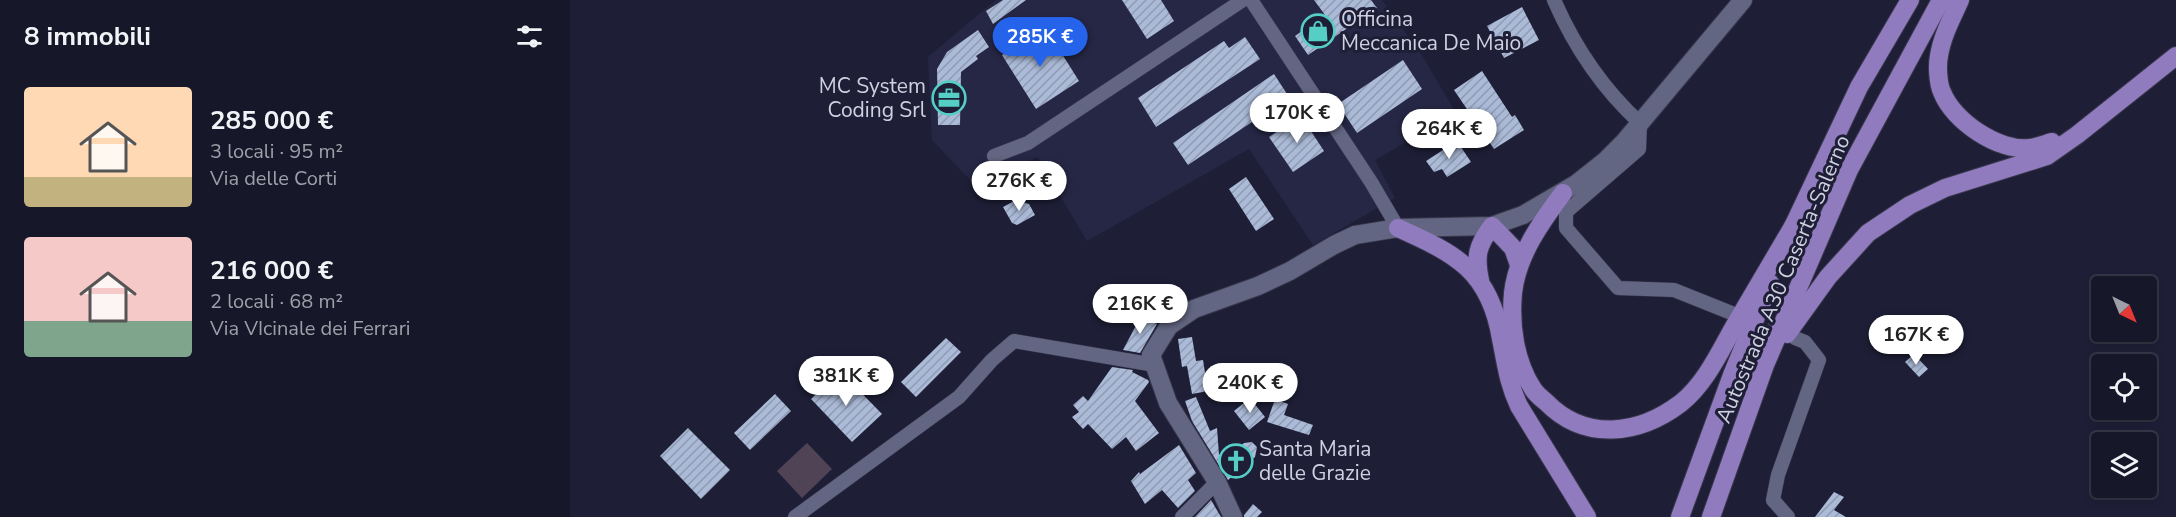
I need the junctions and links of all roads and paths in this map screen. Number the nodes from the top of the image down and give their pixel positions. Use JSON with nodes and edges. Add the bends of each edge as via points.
{"nodes":[{"id":1,"x":1243,"y":0,"type":"edge"},
{"id":2,"x":1251,"y":0,"type":"edge"},
{"id":3,"x":1554,"y":0,"type":"edge"},
{"id":4,"x":1743,"y":0,"type":"edge"},
{"id":5,"x":1910,"y":0,"type":"edge"},
{"id":6,"x":1941,"y":0,"type":"edge"},
{"id":7,"x":1960,"y":0,"type":"edge"},
{"id":8,"x":2176,"y":56,"type":"edge"},
{"id":9,"x":1640,"y":123,"type":"junction"},
{"id":10,"x":2077,"y":135,"type":"junction"},
{"id":11,"x":994,"y":156,"type":"dead end"},
{"id":12,"x":1563,"y":193,"type":"junction"},
{"id":13,"x":1795,"y":223,"type":"junction"},
{"id":14,"x":1492,"y":226,"type":"junction"},
{"id":15,"x":1398,"y":228,"type":"junction"},
{"id":16,"x":1519,"y":265,"type":"junction"},
{"id":17,"x":1480,"y":280,"type":"junction"},
{"id":18,"x":1734,"y":314,"type":"tunnel mouth"},
{"id":19,"x":1795,"y":338,"type":"tunnel mouth"},
{"id":20,"x":1155,"y":365,"type":"junction"},
{"id":21,"x":1765,"y":365,"type":"junction"},
{"id":22,"x":1217,"y":482,"type":"junction"},
{"id":23,"x":795,"y":517,"type":"edge"},
{"id":24,"x":1182,"y":517,"type":"edge"},
{"id":25,"x":1233,"y":517,"type":"edge"},
{"id":26,"x":1587,"y":517,"type":"edge"},
{"id":27,"x":1680,"y":517,"type":"edge"},
{"id":28,"x":1711,"y":517,"type":"edge"},
{"id":29,"x":1788,"y":517,"type":"edge"}],
"edges":[{"from":1,"to":11,"type":"street","via":[[1028,143]]},
{"from":2,"to":15,"type":"street"},
{"from":3,"to":9,"type":"street","via":[[1564,23],[1602,81]]},
{"from":4,"to":9,"type":"street"},
{"from":5,"to":13,"type":"highway","name":"Autostrada A30 Caserta-Salerno","via":[[1859,87]]},
{"from":6,"to":21,"type":"highway","name":"Autostrada A30 Caserta-Salerno","via":[[1849,170]]},
{"from":7,"to":10,"type":"highway","via":[[1938,57],[1941,92],[1961,120],[2002,144],[2029,148]]},
{"from":8,"to":10,"type":"highway"},
{"from":9,"to":12,"type":"street","via":[[1605,161]]},
{"from":9,"to":18,"type":"street","via":[[1639,149],[1566,212],[1566,228],[1618,288],[1674,290]]},
{"from":10,"to":21,"type":"highway","via":[[2047,156],[1945,188],[1868,233],[1828,277]]},
{"from":12,"to":14,"type":"street","via":[[1523,215]]},
{"from":12,"to":16,"type":"highway","via":[[1544,218]]},
{"from":13,"to":16,"type":"highway","via":[[1700,383],[1668,412],[1625,429],[1576,425],[1534,391],[1516,348],[1513,326],[1513,292]]},
{"from":13,"to":27,"type":"highway","name":"Autostrada A30 Caserta-Salerno","via":[[1732,375]]},
{"from":14,"to":15,"type":"street"},
{"from":14,"to":16,"type":"highway","via":[[1513,248]]},
{"from":14,"to":17,"type":"highway","via":[[1478,250]]},
{"from":15,"to":17,"type":"highway","via":[[1439,246]]},
{"from":15,"to":20,"type":"street","via":[[1355,235],[1279,276],[1194,309],[1169,326],[1151,355]]},
{"from":17,"to":26,"type":"highway","via":[[1496,316],[1510,388]]},
{"from":19,"to":29,"type":"street","via":[[1805,342],[1819,360],[1778,475],[1773,500]]},
{"from":20,"to":22,"type":"street","via":[[1168,403]]},
{"from":20,"to":23,"type":"street","via":[[1014,341],[959,397]]},
{"from":21,"to":28,"type":"highway","name":"Autostrada A30 Caserta-Salerno"},
{"from":22,"to":24,"type":"street"},
{"from":22,"to":25,"type":"street"}]}
